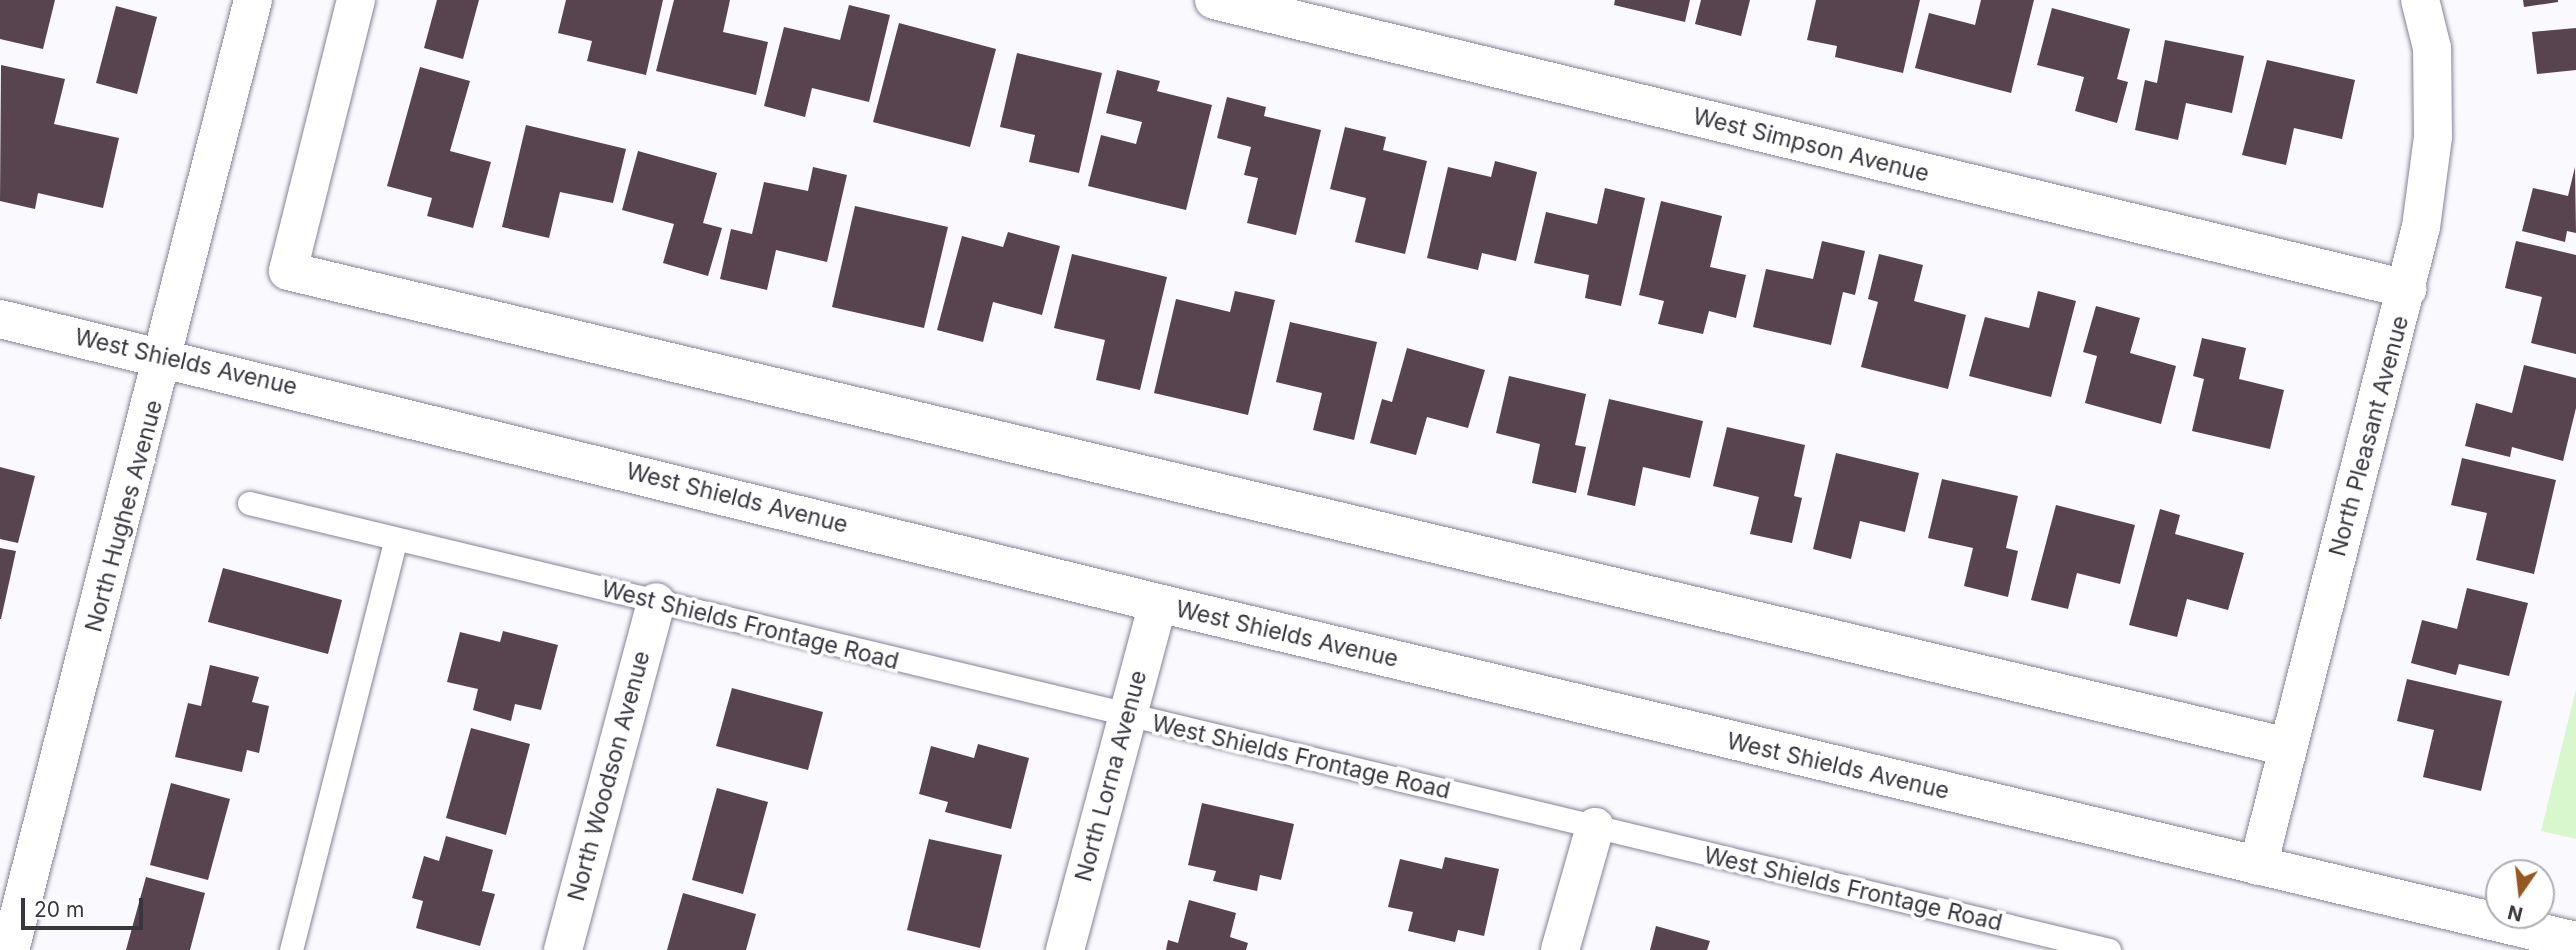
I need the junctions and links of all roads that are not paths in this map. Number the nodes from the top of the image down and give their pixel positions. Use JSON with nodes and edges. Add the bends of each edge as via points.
{"nodes":[{"id":1,"x":356,"y":0,"type":"edge"},
{"id":2,"x":1214,"y":0,"type":"edge"},
{"id":3,"x":2420,"y":0,"type":"edge"},
{"id":4,"x":250,"y":1,"type":"edge"},
{"id":5,"x":2407,"y":289,"type":"junction"},
{"id":6,"x":0,"y":319,"type":"edge"},
{"id":7,"x":166,"y":356,"type":"junction"},
{"id":8,"x":249,"y":503,"type":"dead end"},
{"id":9,"x":396,"y":539,"type":"junction"},
{"id":10,"x":656,"y":603,"type":"junction"},
{"id":11,"x":1158,"y":603,"type":"junction"},
{"id":12,"x":1125,"y":716,"type":"junction"},
{"id":13,"x":2288,"y":747,"type":"junction"},
{"id":14,"x":1595,"y":827,"type":"junction"},
{"id":15,"x":2258,"y":866,"type":"junction"},
{"id":16,"x":2515,"y":939,"type":"edge"},
{"id":17,"x":2576,"y":941,"type":"edge"},
{"id":18,"x":10,"y":950,"type":"edge"},
{"id":19,"x":290,"y":950,"type":"edge"},
{"id":20,"x":563,"y":950,"type":"edge"},
{"id":21,"x":1065,"y":950,"type":"edge"},
{"id":22,"x":1560,"y":950,"type":"edge"},
{"id":23,"x":2109,"y":950,"type":"edge"}],
"edges":[{"from":1,"to":13,"type":"street","via":[[288,271]]},
{"from":2,"to":5,"type":"street","name":"West Simpson Avenue"},
{"from":3,"to":5,"type":"street","name":"North Pleasant Avenue","via":[[2432,48],[2433,137]]},
{"from":4,"to":7,"type":"street","name":"North Hughes Avenue"},
{"from":5,"to":13,"type":"street","name":"North Pleasant Avenue"},
{"from":6,"to":7,"type":"street","name":"West Shields Avenue"},
{"from":7,"to":11,"type":"street","name":"West Shields Avenue"},
{"from":7,"to":18,"type":"street","name":"North Hughes Avenue"},
{"from":8,"to":9,"type":"lane","name":"West Shields Frontage Road"},
{"from":9,"to":10,"type":"lane","name":"West Shields Frontage Road"},
{"from":9,"to":19,"type":"lane"},
{"from":10,"to":12,"type":"lane","name":"West Shields Frontage Road"},
{"from":10,"to":20,"type":"street","name":"North Woodson Avenue"},
{"from":11,"to":12,"type":"street","name":"North Lorna Avenue"},
{"from":11,"to":15,"type":"street","name":"West Shields Avenue"},
{"from":12,"to":14,"type":"lane","name":"West Shields Frontage Road"},
{"from":12,"to":21,"type":"street","name":"North Lorna Avenue"},
{"from":13,"to":15,"type":"street","name":"North Pleasant Avenue"},
{"from":14,"to":22,"type":"street"},
{"from":14,"to":23,"type":"lane","name":"West Shields Frontage Road"},
{"from":15,"to":16,"type":"street","name":"West Shields Avenue"},
{"from":16,"to":17,"type":"street","name":"West Shields Avenue"}]}
